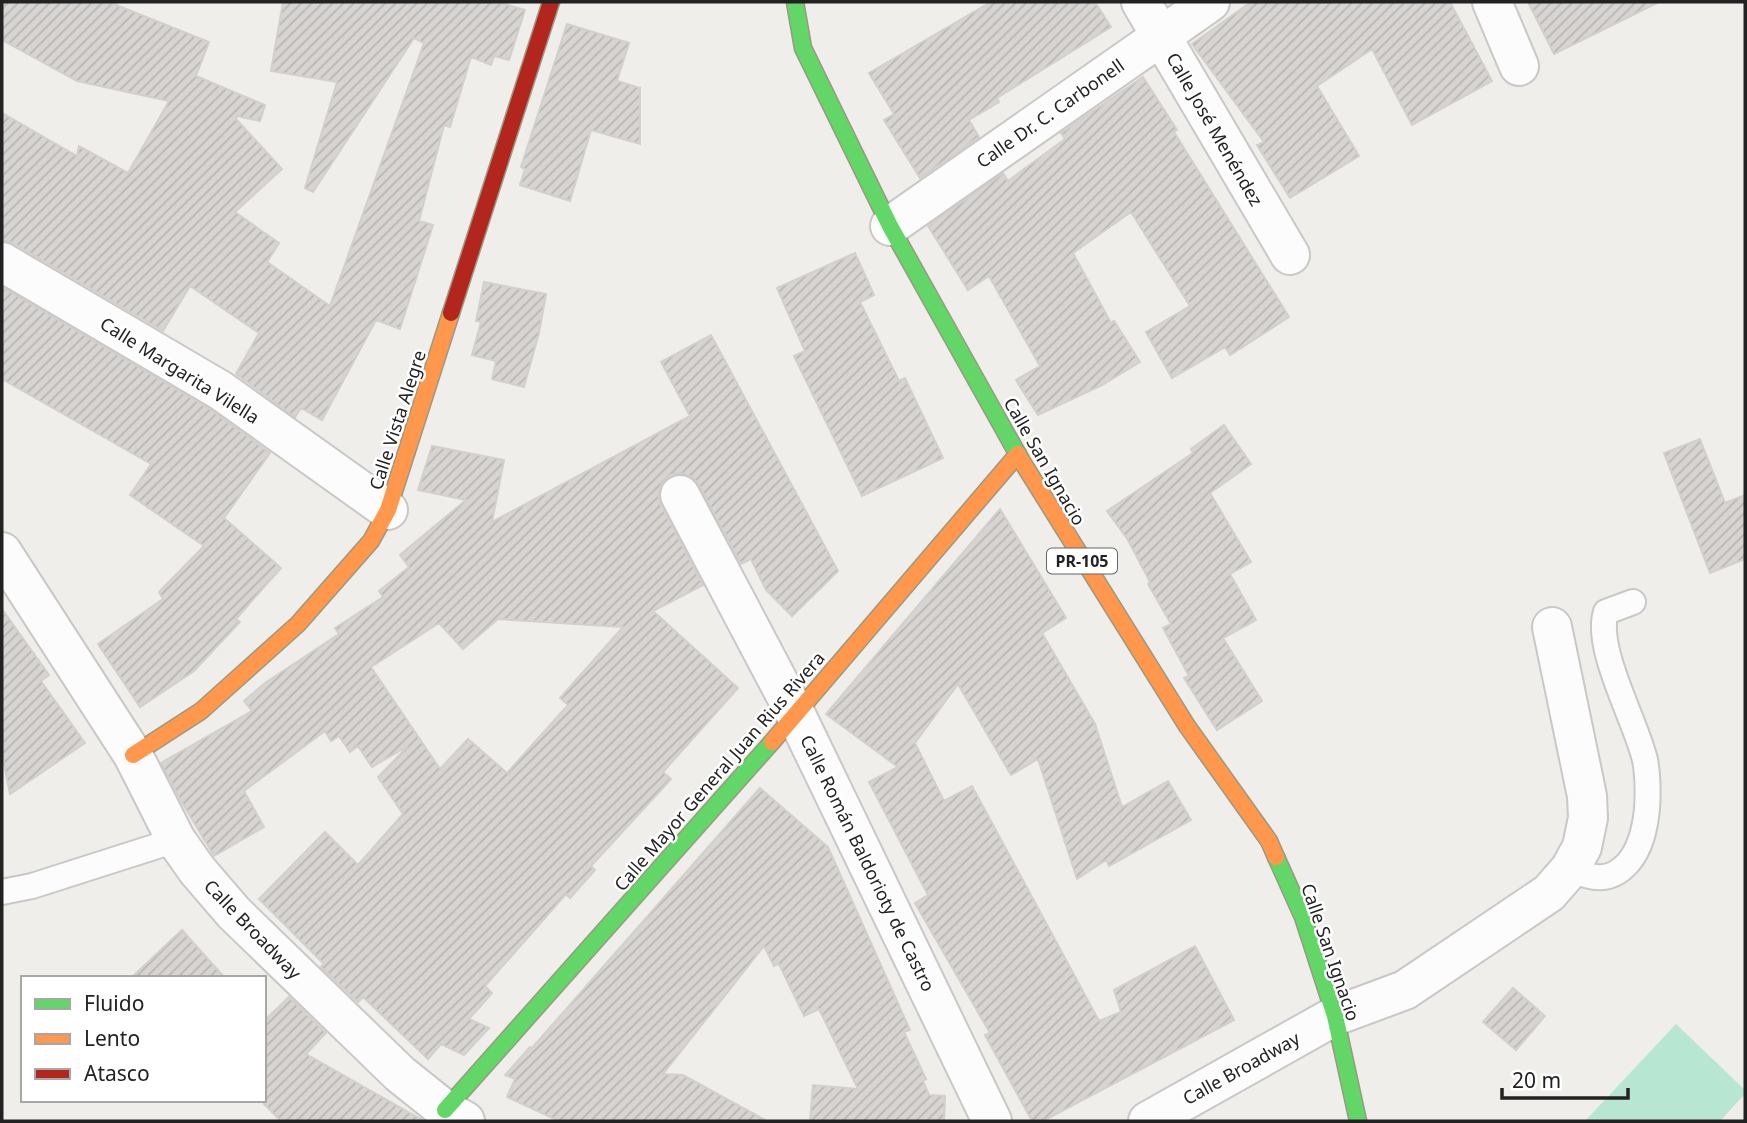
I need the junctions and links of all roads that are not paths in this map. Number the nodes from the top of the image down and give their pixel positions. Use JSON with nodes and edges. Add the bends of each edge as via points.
{"nodes":[{"id":1,"x":551,"y":2,"type":"edge"},
{"id":2,"x":795,"y":2,"type":"edge"},
{"id":3,"x":1141,"y":2,"type":"edge"},
{"id":4,"x":1210,"y":2,"type":"edge"},
{"id":5,"x":1492,"y":2,"type":"edge"},
{"id":6,"x":1161,"y":35,"type":"junction"},
{"id":7,"x":1519,"y":66,"type":"dead end"},
{"id":8,"x":890,"y":226,"type":"junction"},
{"id":9,"x":1290,"y":255,"type":"dead end"},
{"id":10,"x":2,"y":262,"type":"edge"},
{"id":11,"x":1018,"y":454,"type":"junction"},
{"id":12,"x":680,"y":495,"type":"dead end"},
{"id":13,"x":388,"y":510,"type":"junction"},
{"id":14,"x":2,"y":552,"type":"edge"},
{"id":15,"x":1633,"y":602,"type":"dead end"},
{"id":16,"x":1552,"y":627,"type":"dead end"},
{"id":17,"x":796,"y":715,"type":"junction"},
{"id":18,"x":133,"y":755,"type":"junction"},
{"id":19,"x":176,"y":840,"type":"junction"},
{"id":20,"x":1570,"y":869,"type":"junction"},
{"id":21,"x":2,"y":892,"type":"edge"},
{"id":22,"x":1335,"y":1016,"type":"junction"},
{"id":23,"x":455,"y":1116,"type":"edge"},
{"id":24,"x":992,"y":1121,"type":"edge"},
{"id":25,"x":1148,"y":1121,"type":"edge"},
{"id":26,"x":1358,"y":1121,"type":"edge"}],
"edges":[{"from":1,"to":13,"type":"street","name":"Calle Vista Alegre"},
{"from":2,"to":8,"type":"street","name":"Calle San Ignacio","number":"PR-105","via":[[803,48]]},
{"from":3,"to":6,"type":"street","name":"Calle José Menéndez"},
{"from":4,"to":6,"type":"street","name":"Calle Dr. C. Carbonell"},
{"from":5,"to":7,"type":"street"},
{"from":6,"to":8,"type":"street","name":"Calle Dr. C. Carbonell"},
{"from":6,"to":9,"type":"street","name":"Calle José Menéndez"},
{"from":8,"to":11,"type":"street","name":"Calle San Ignacio","number":"PR-105"},
{"from":10,"to":13,"type":"street","name":"Calle Margarita Vilella","via":[[220,390]]},
{"from":11,"to":17,"type":"street","name":"Calle Mayor General Juan Rius Rivera"},
{"from":11,"to":22,"type":"street","name":"Calle San Ignacio","number":"PR-105","via":[[1187,726],[1269,841],[1303,918]]},
{"from":12,"to":17,"type":"street","name":"Calle Román Baldorioty de Castro"},
{"from":13,"to":18,"type":"street","name":"Calle Vista Alegre","via":[[371,541],[298,624],[201,711]]},
{"from":14,"to":18,"type":"street","name":"Calle Broadway"},
{"from":15,"to":20,"type":"lane","via":[[1606,612],[1601,625],[1645,762],[1646,825],[1637,852],[1613,876],[1585,876]]},
{"from":16,"to":20,"type":"street","name":"Calle Broadway","via":[[1587,796],[1582,848]]},
{"from":17,"to":23,"type":"street","name":"Calle Mayor General Juan Rius Rivera"},
{"from":17,"to":24,"type":"street","name":"Calle Román Baldorioty de Castro"},
{"from":18,"to":19,"type":"street","name":"Calle Broadway"},
{"from":19,"to":21,"type":"lane"},
{"from":19,"to":23,"type":"street","name":"Calle Broadway","via":[[234,913],[400,1074]]},
{"from":20,"to":22,"type":"street","name":"Calle Broadway","via":[[1549,893],[1405,990]]},
{"from":22,"to":25,"type":"street","name":"Calle Broadway"},
{"from":22,"to":26,"type":"street","name":"Calle San Ignacio","number":"PR-105"}]}
